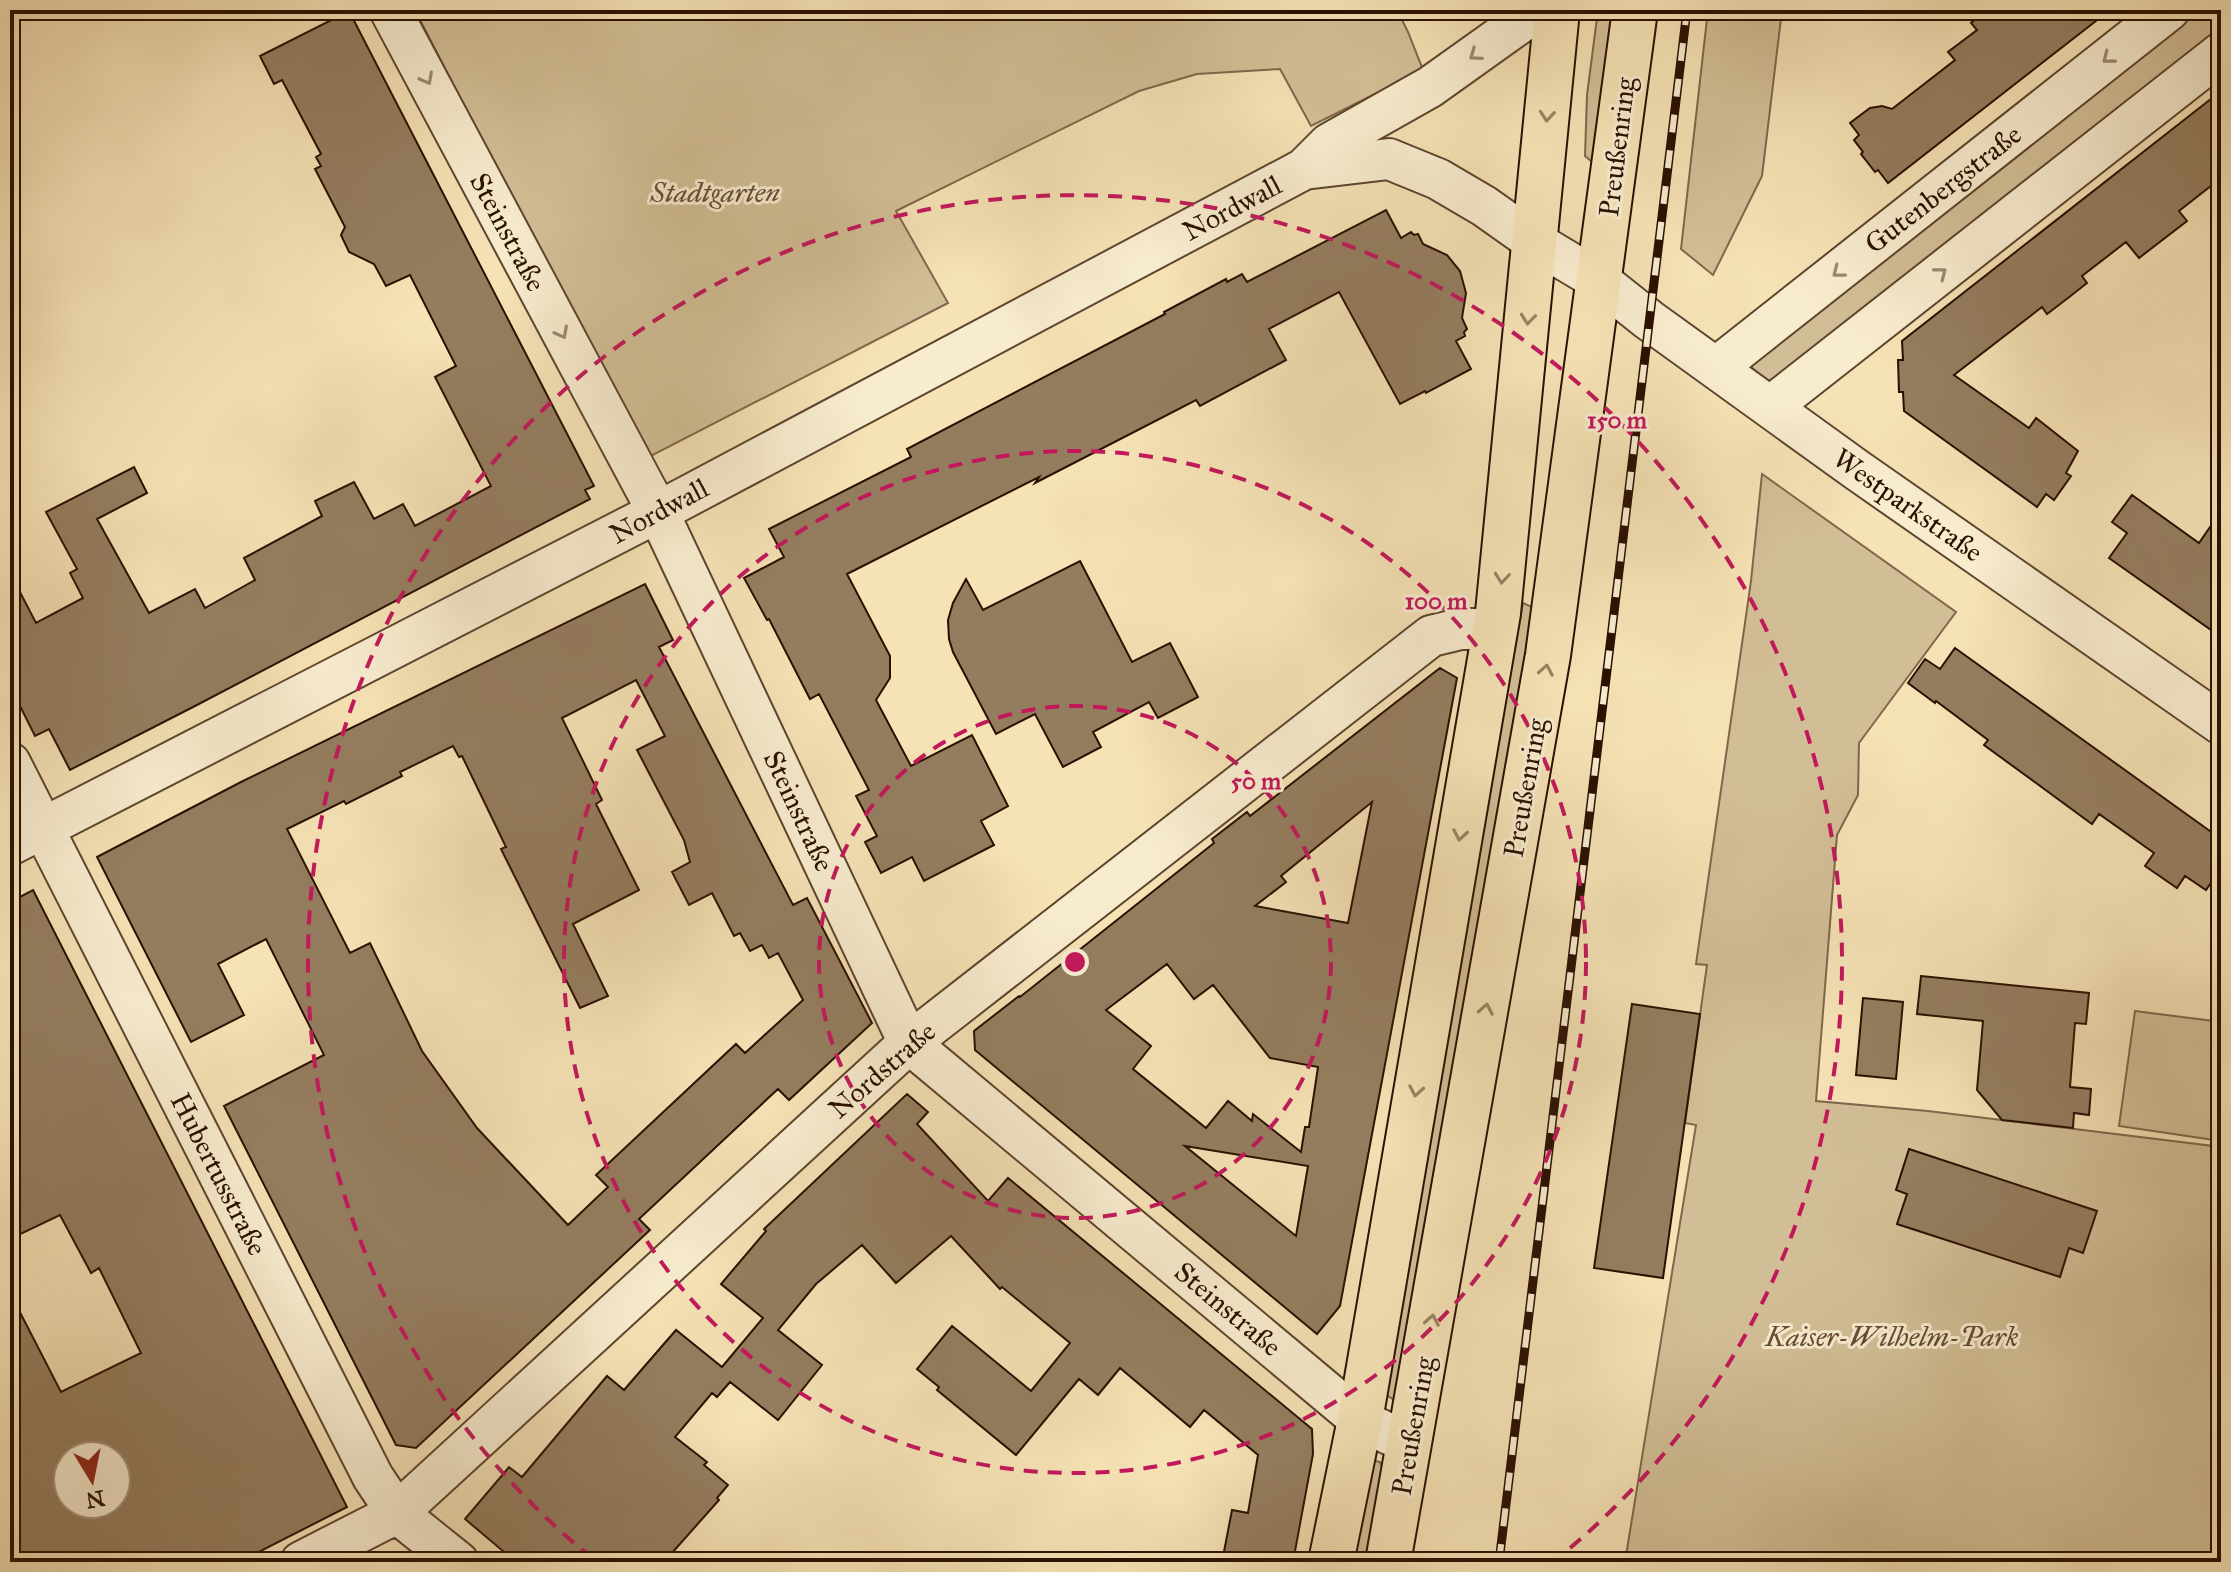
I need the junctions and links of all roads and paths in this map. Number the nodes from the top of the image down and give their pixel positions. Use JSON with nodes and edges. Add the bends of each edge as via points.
{"nodes":[{"id":1,"x":390,"y":10,"type":"edge"},
{"id":2,"x":1538,"y":10,"type":"edge"},
{"id":3,"x":1557,"y":10,"type":"edge"},
{"id":4,"x":1635,"y":10,"type":"edge"},
{"id":5,"x":2169,"y":10,"type":"edge"},
{"id":6,"x":2221,"y":53,"type":"edge"},
{"id":7,"x":1304,"y":169,"type":"junction"},
{"id":8,"x":1535,"y":242,"type":"junction"},
{"id":9,"x":1600,"y":281,"type":"junction"},
{"id":10,"x":1717,"y":367,"type":"junction"},
{"id":11,"x":1770,"y":407,"type":"junction"},
{"id":12,"x":658,"y":512,"type":"junction"},
{"id":13,"x":1495,"y":629,"type":"junction"},
{"id":14,"x":2221,"y":724,"type":"edge"},
{"id":15,"x":10,"y":763,"type":"edge"},
{"id":16,"x":26,"y":836,"type":"edge"},
{"id":17,"x":909,"y":1043,"type":"junction"},
{"id":18,"x":1360,"y":1420,"type":"junction"},
{"id":19,"x":1410,"y":1444,"type":"junction"},
{"id":20,"x":397,"y":1513,"type":"junction"},
{"id":21,"x":301,"y":1562,"type":"edge"},
{"id":22,"x":458,"y":1562,"type":"edge"},
{"id":23,"x":1331,"y":1562,"type":"edge"},
{"id":24,"x":1388,"y":1562,"type":"edge"}],
"edges":[{"from":1,"to":12,"type":"street","name":"Steinstraße","one_way":true},
{"from":2,"to":7,"type":"street","name":"Nordwall","one_way":true,"via":[[1430,87],[1329,144]]},
{"from":3,"to":8,"type":"main road","name":"Preußenring","one_way":true},
{"from":4,"to":9,"type":"main road","name":"Preußenring"},
{"from":5,"to":10,"type":"street","name":"Gutenbergstraße","one_way":true},
{"from":11,"to":6,"type":"street","one_way":true},
{"from":7,"to":8,"type":"street","name":"Nordwall","via":[[1389,159],[1438,179]]},
{"from":7,"to":12,"type":"street","name":"Nordwall"},
{"from":8,"to":9,"type":"street","name":"Nordwall"},
{"from":8,"to":13,"type":"main road","name":"Preußenring","one_way":true},
{"from":9,"to":10,"type":"street","name":"Westparkstraße"},
{"from":19,"to":9,"type":"main road","name":"Preußenring","one_way":true,"via":[[1548,655]]},
{"from":10,"to":11,"type":"street","name":"Westparkstraße"},
{"from":11,"to":14,"type":"street","name":"Westparkstraße"},
{"from":12,"to":16,"type":"street","name":"Nordwall"},
{"from":12,"to":17,"type":"street","name":"Steinstraße"},
{"from":13,"to":17,"type":"street","name":"Nordstraße","via":[[1431,636]]},
{"from":13,"to":18,"type":"main road","name":"Preußenring","one_way":true},
{"from":15,"to":16,"type":"street","name":"Hubertusstraße"},
{"from":16,"to":20,"type":"street","name":"Hubertusstraße"},
{"from":17,"to":18,"type":"street","name":"Steinstraße"},
{"from":17,"to":20,"type":"street","name":"Nordstraße"},
{"from":18,"to":19,"type":"street","name":"Steinstraße"},
{"from":18,"to":23,"type":"main road","name":"Preußenring"},
{"from":19,"to":24,"type":"main road","name":"Preußenring"},
{"from":20,"to":21,"type":"street","name":"Nordstraße"},
{"from":20,"to":22,"type":"street","name":"Hubertusstraße"}]}
